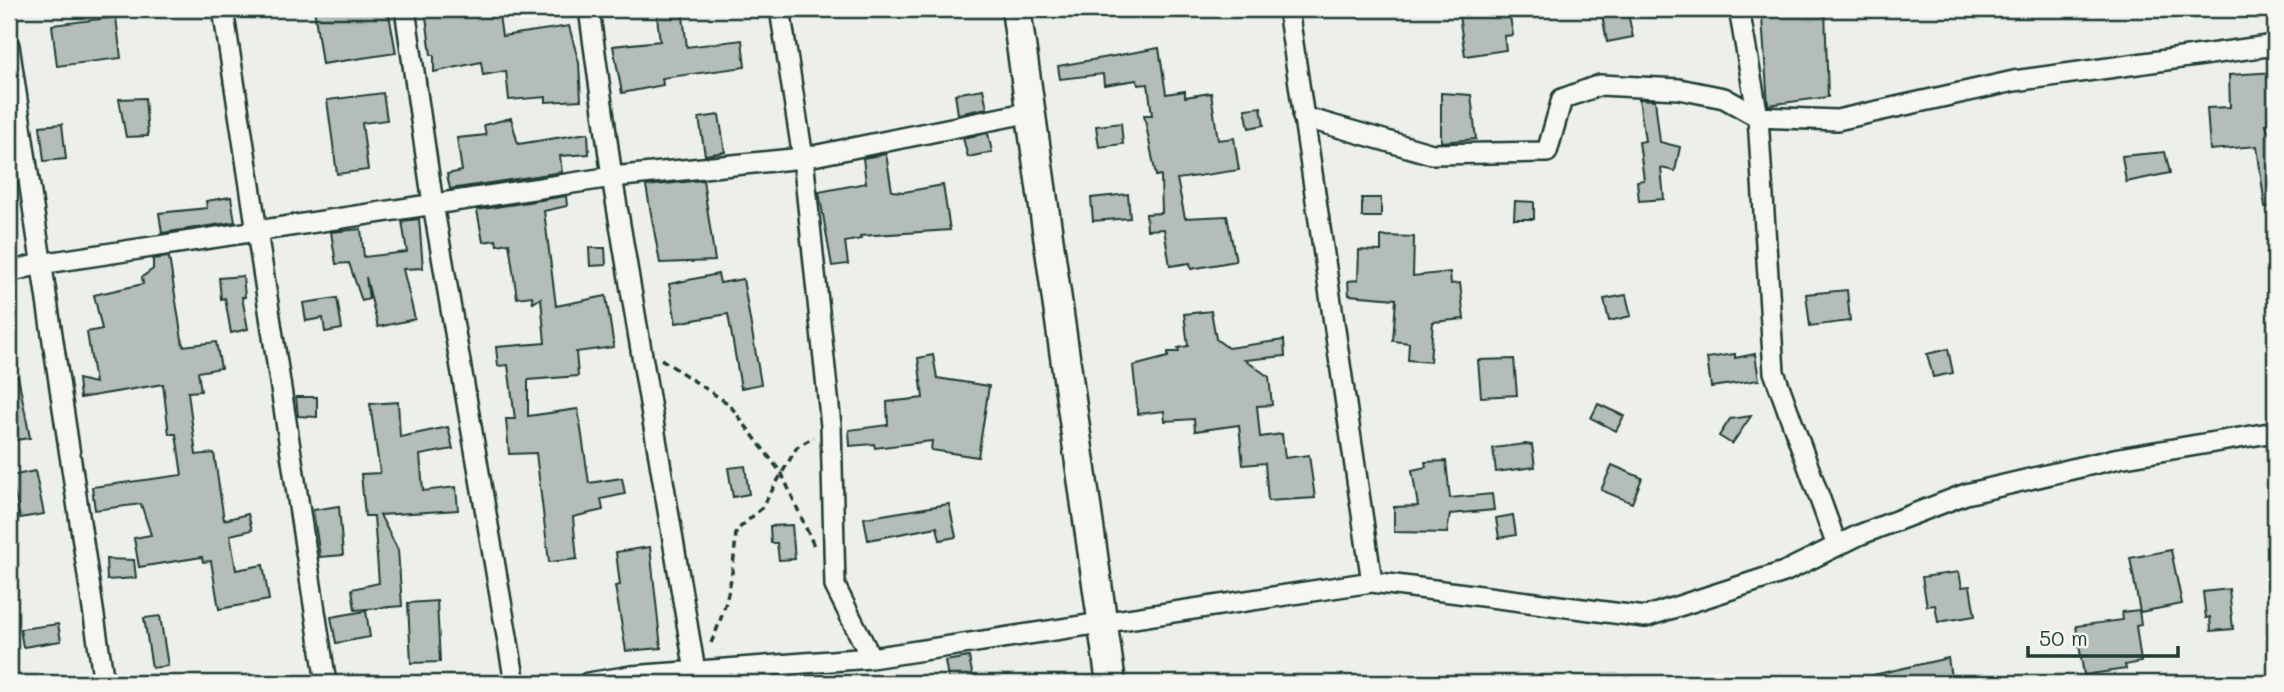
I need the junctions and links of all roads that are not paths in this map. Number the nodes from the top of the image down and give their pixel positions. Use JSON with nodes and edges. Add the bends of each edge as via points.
{"nodes":[{"id":1,"x":223,"y":9,"type":"edge"},
{"id":2,"x":405,"y":9,"type":"edge"},
{"id":3,"x":589,"y":9,"type":"edge"},
{"id":4,"x":780,"y":9,"type":"edge"},
{"id":5,"x":1020,"y":9,"type":"edge"},
{"id":6,"x":1288,"y":9,"type":"edge"},
{"id":7,"x":1739,"y":9,"type":"edge"},
{"id":8,"x":2275,"y":45,"type":"edge"},
{"id":9,"x":9,"y":46,"type":"edge"},
{"id":10,"x":1031,"y":112,"type":"junction"},
{"id":11,"x":1303,"y":117,"type":"junction"},
{"id":12,"x":1758,"y":117,"type":"junction"},
{"id":13,"x":803,"y":158,"type":"junction"},
{"id":14,"x":612,"y":177,"type":"junction"},
{"id":15,"x":433,"y":204,"type":"junction"},
{"id":16,"x":256,"y":230,"type":"junction"},
{"id":17,"x":40,"y":264,"type":"junction"},
{"id":18,"x":9,"y":272,"type":"edge"},
{"id":19,"x":2275,"y":432,"type":"edge"},
{"id":20,"x":1836,"y":546,"type":"junction"},
{"id":21,"x":1372,"y":582,"type":"junction"},
{"id":22,"x":1102,"y":624,"type":"junction"},
{"id":23,"x":871,"y":658,"type":"junction"},
{"id":24,"x":696,"y":678,"type":"edge"},
{"id":25,"x":104,"y":683,"type":"edge"},
{"id":26,"x":326,"y":683,"type":"edge"},
{"id":27,"x":515,"y":683,"type":"edge"},
{"id":28,"x":588,"y":683,"type":"edge"},
{"id":29,"x":1111,"y":683,"type":"edge"}],
"edges":[{"from":1,"to":16,"type":"street"},
{"from":2,"to":15,"type":"street"},
{"from":3,"to":14,"type":"street"},
{"from":4,"to":13,"type":"street"},
{"from":5,"to":10,"type":"street"},
{"from":6,"to":11,"type":"street"},
{"from":7,"to":12,"type":"street"},
{"from":8,"to":12,"type":"street","via":[[2014,81],[1838,120]]},
{"from":9,"to":17,"type":"street"},
{"from":10,"to":13,"type":"street"},
{"from":10,"to":22,"type":"street"},
{"from":11,"to":12,"type":"street","via":[[1432,154],[1547,152],[1562,99],[1600,85],[1679,89],[1724,98]]},
{"from":11,"to":21,"type":"street"},
{"from":12,"to":20,"type":"street","via":[[1774,372]]},
{"from":13,"to":14,"type":"street"},
{"from":13,"to":23,"type":"street","via":[[831,426],[835,586]]},
{"from":14,"to":15,"type":"street"},
{"from":14,"to":24,"type":"street"},
{"from":15,"to":16,"type":"street"},
{"from":15,"to":27,"type":"street"},
{"from":16,"to":17,"type":"street"},
{"from":16,"to":26,"type":"street"},
{"from":17,"to":18,"type":"street"},
{"from":17,"to":25,"type":"street"},
{"from":19,"to":20,"type":"street","via":[[2119,458],[1966,494]]},
{"from":20,"to":21,"type":"street","via":[[1784,572],[1645,617]]},
{"from":21,"to":22,"type":"street"},
{"from":22,"to":23,"type":"street"},
{"from":22,"to":29,"type":"street"},
{"from":23,"to":24,"type":"street"},
{"from":24,"to":28,"type":"street","via":[[631,676]]}]}
